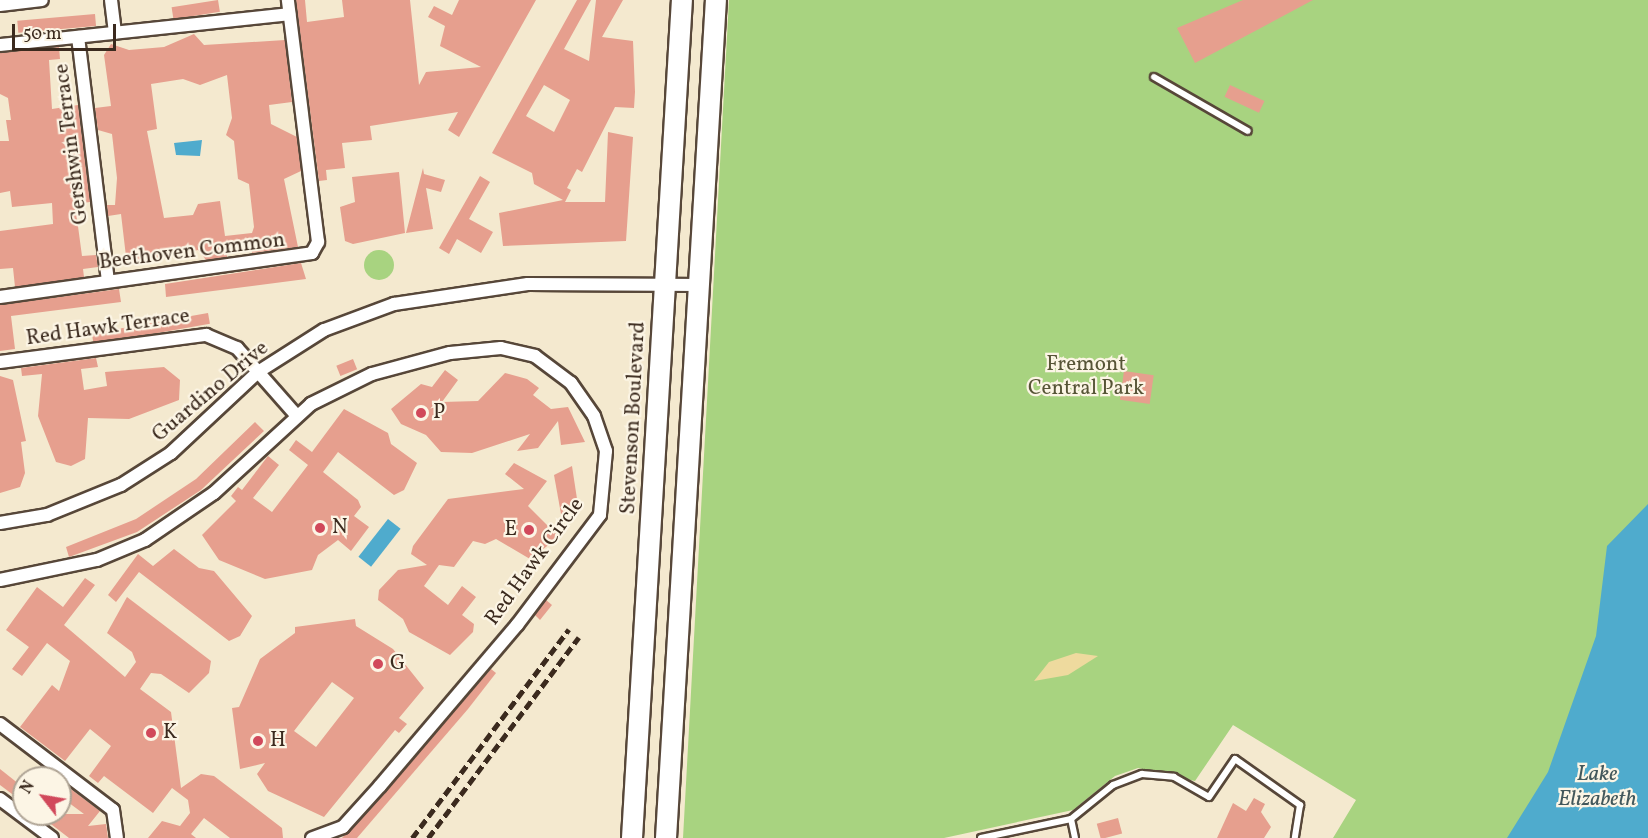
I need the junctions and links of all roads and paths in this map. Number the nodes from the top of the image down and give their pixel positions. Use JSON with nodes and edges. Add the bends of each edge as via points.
{"nodes":[{"id":1,"x":42,"y":0,"type":"edge"},
{"id":2,"x":111,"y":0,"type":"edge"},
{"id":3,"x":288,"y":0,"type":"edge"},
{"id":4,"x":682,"y":0,"type":"edge"},
{"id":5,"x":716,"y":0,"type":"edge"},
{"id":6,"x":0,"y":5,"type":"edge"},
{"id":7,"x":289,"y":14,"type":"junction"},
{"id":8,"x":116,"y":33,"type":"junction"},
{"id":9,"x":78,"y":37,"type":"junction"},
{"id":10,"x":0,"y":45,"type":"edge"},
{"id":11,"x":1154,"y":77,"type":"dead end"},
{"id":12,"x":1248,"y":131,"type":"dead end"},
{"id":13,"x":108,"y":281,"type":"junction"},
{"id":14,"x":666,"y":284,"type":"junction"},
{"id":15,"x":700,"y":285,"type":"junction"},
{"id":16,"x":0,"y":297,"type":"edge"},
{"id":17,"x":0,"y":362,"type":"edge"},
{"id":18,"x":258,"y":372,"type":"junction"},
{"id":19,"x":296,"y":415,"type":"junction"},
{"id":20,"x":0,"y":523,"type":"edge"},
{"id":21,"x":0,"y":580,"type":"edge"},
{"id":22,"x":0,"y":724,"type":"edge"},
{"id":23,"x":0,"y":799,"type":"edge"},
{"id":24,"x":1071,"y":819,"type":"junction"},
{"id":25,"x":52,"y":838,"type":"edge"},
{"id":26,"x":117,"y":838,"type":"edge"},
{"id":27,"x":312,"y":838,"type":"edge"},
{"id":28,"x":632,"y":838,"type":"edge"},
{"id":29,"x":666,"y":838,"type":"edge"},
{"id":30,"x":981,"y":838,"type":"edge"},
{"id":31,"x":1075,"y":838,"type":"edge"},
{"id":32,"x":1295,"y":838,"type":"edge"}],
"edges":[{"from":1,"to":6,"type":"street"},
{"from":2,"to":8,"type":"street"},
{"from":3,"to":7,"type":"street","name":"Beethoven Common"},
{"from":4,"to":14,"type":"main road","name":"Stevenson Boulevard"},
{"from":5,"to":15,"type":"main road"},
{"from":7,"to":8,"type":"street","via":[[167,31]]},
{"from":7,"to":13,"type":"street","name":"Beethoven Common","via":[[318,242],[312,254]]},
{"from":8,"to":9,"type":"street"},
{"from":9,"to":10,"type":"street"},
{"from":9,"to":13,"type":"street","name":"Gershwin Terrace"},
{"from":11,"to":12,"type":"lane"},
{"from":13,"to":16,"type":"street","name":"Beethoven Common"},
{"from":14,"to":15,"type":"street","name":"Guardino Drive"},
{"from":14,"to":18,"type":"street","name":"Guardino Drive","via":[[528,284],[394,304],[324,330]]},
{"from":14,"to":28,"type":"main road","name":"Stevenson Boulevard"},
{"from":15,"to":29,"type":"main road"},
{"from":17,"to":18,"type":"street","name":"Red Hawk Terrace","via":[[206,334],[237,348]]},
{"from":18,"to":19,"type":"street","name":"Red Hawk Terrace"},
{"from":18,"to":20,"type":"street","name":"Guardino Drive","via":[[171,453],[122,485],[47,514]]},
{"from":19,"to":21,"type":"street","name":"Red Hawk Circle","via":[[214,493],[145,540],[97,560]]},
{"from":19,"to":27,"type":"street","name":"Red Hawk Circle","via":[[360,377],[401,363],[450,352],[519,349],[582,395],[602,435],[608,465],[600,515],[517,625],[342,827]]},
{"from":22,"to":26,"type":"street","via":[[113,810]]},
{"from":23,"to":25,"type":"street"},
{"from":24,"to":30,"type":"lane"},
{"from":24,"to":31,"type":"lane"},
{"from":24,"to":32,"type":"lane","via":[[1113,785],[1142,774],[1168,775],[1209,796],[1235,759],[1300,805]]}]}
